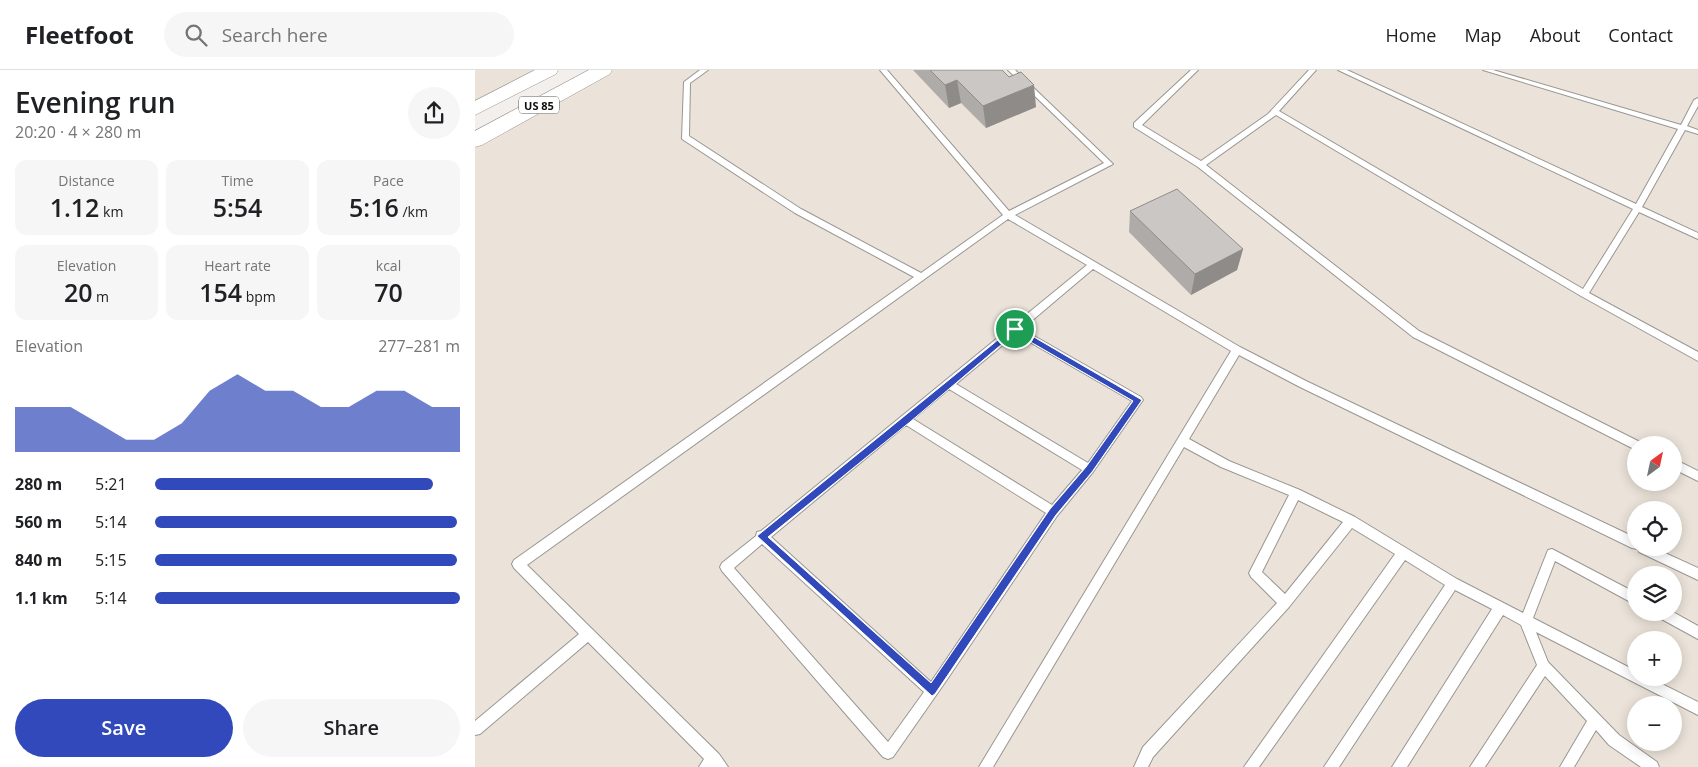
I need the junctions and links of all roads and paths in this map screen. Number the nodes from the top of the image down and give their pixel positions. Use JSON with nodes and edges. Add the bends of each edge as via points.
{"nodes":[{"id":1,"x":549,"y":70,"type":"edge"},
{"id":2,"x":603,"y":70,"type":"edge"},
{"id":3,"x":705,"y":70,"type":"edge"},
{"id":4,"x":883,"y":70,"type":"edge"},
{"id":5,"x":1011,"y":70,"type":"edge"},
{"id":6,"x":1195,"y":70,"type":"edge"},
{"id":7,"x":1313,"y":70,"type":"edge"},
{"id":8,"x":1341,"y":70,"type":"edge"},
{"id":9,"x":1486,"y":70,"type":"edge"},
{"id":10,"x":1698,"y":100,"type":"edge"},
{"id":11,"x":475,"y":109,"type":"edge"},
{"id":12,"x":1272,"y":114,"type":"junction"},
{"id":13,"x":1683,"y":127,"type":"junction"},
{"id":14,"x":1698,"y":132,"type":"edge"},
{"id":15,"x":475,"y":140,"type":"edge"},
{"id":16,"x":1201,"y":164,"type":"junction"},
{"id":17,"x":1638,"y":207,"type":"junction"},
{"id":18,"x":1008,"y":215,"type":"junction"},
{"id":19,"x":1698,"y":236,"type":"edge"},
{"id":20,"x":1093,"y":265,"type":"junction"},
{"id":21,"x":921,"y":277,"type":"junction"},
{"id":22,"x":1584,"y":294,"type":"junction"},
{"id":23,"x":1015,"y":329,"type":"junction"},
{"id":24,"x":1237,"y":350,"type":"junction"},
{"id":25,"x":1698,"y":357,"type":"edge"},
{"id":26,"x":948,"y":384,"type":"junction"},
{"id":27,"x":907,"y":420,"type":"junction"},
{"id":28,"x":1182,"y":440,"type":"junction"},
{"id":29,"x":1627,"y":440,"type":"edge"},
{"id":30,"x":1683,"y":468,"type":"edge"},
{"id":31,"x":1089,"y":469,"type":"junction"},
{"id":32,"x":1698,"y":476,"type":"edge"},
{"id":33,"x":1296,"y":494,"type":"junction"},
{"id":34,"x":1053,"y":512,"type":"junction"},
{"id":35,"x":1351,"y":521,"type":"junction"},
{"id":36,"x":761,"y":536,"type":"junction"},
{"id":37,"x":1627,"y":540,"type":"edge"},
{"id":38,"x":1403,"y":552,"type":"junction"},
{"id":39,"x":1660,"y":556,"type":"edge"},
{"id":40,"x":1698,"y":574,"type":"edge"},
{"id":41,"x":1453,"y":583,"type":"junction"},
{"id":42,"x":1627,"y":595,"type":"edge"},
{"id":43,"x":1285,"y":603,"type":"junction"},
{"id":44,"x":1500,"y":608,"type":"junction"},
{"id":45,"x":1526,"y":621,"type":"junction"},
{"id":46,"x":1677,"y":621,"type":"edge"},
{"id":47,"x":1698,"y":633,"type":"edge"},
{"id":48,"x":588,"y":634,"type":"junction"},
{"id":49,"x":1544,"y":666,"type":"junction"},
{"id":50,"x":932,"y":691,"type":"junction"},
{"id":51,"x":1698,"y":709,"type":"edge"},
{"id":52,"x":1595,"y":719,"type":"junction"},
{"id":53,"x":475,"y":729,"type":"edge"},
{"id":54,"x":1639,"y":763,"type":"edge"},
{"id":55,"x":714,"y":764,"type":"edge"},
{"id":56,"x":986,"y":767,"type":"edge"},
{"id":57,"x":1141,"y":767,"type":"edge"},
{"id":58,"x":1251,"y":767,"type":"edge"},
{"id":59,"x":1331,"y":767,"type":"edge"},
{"id":60,"x":1399,"y":767,"type":"edge"},
{"id":61,"x":1477,"y":767,"type":"edge"},
{"id":62,"x":1567,"y":767,"type":"edge"},
{"id":63,"x":1652,"y":767,"type":"edge"}],
"edges":[{"from":1,"to":11,"type":"highway","number":"US 85"},
{"from":2,"to":15,"type":"highway","number":"US 85"},
{"from":3,"to":21,"type":"lane","via":[[687,82],[685,137],[798,211]]},
{"from":4,"to":18,"type":"lane"},
{"from":5,"to":18,"type":"lane","via":[[1109,164]]},
{"from":6,"to":16,"type":"lane","via":[[1137,125]]},
{"from":7,"to":12,"type":"lane"},
{"from":8,"to":17,"type":"lane"},
{"from":9,"to":13,"type":"lane"},
{"from":10,"to":13,"type":"lane"},
{"from":12,"to":16,"type":"lane"},
{"from":12,"to":22,"type":"lane","via":[[1276,112]]},
{"from":13,"to":14,"type":"lane"},
{"from":13,"to":17,"type":"lane"},
{"from":16,"to":29,"type":"lane","via":[[1416,334]]},
{"from":17,"to":19,"type":"lane"},
{"from":17,"to":22,"type":"lane"},
{"from":18,"to":20,"type":"lane"},
{"from":18,"to":21,"type":"lane"},
{"from":20,"to":23,"type":"lane"},
{"from":20,"to":24,"type":"lane"},
{"from":21,"to":48,"type":"lane","via":[[519,564]]},
{"from":22,"to":25,"type":"lane"},
{"from":23,"to":26,"type":"lane"},
{"from":23,"to":31,"type":"lane","via":[[1138,400]]},
{"from":24,"to":28,"type":"lane"},
{"from":24,"to":37,"type":"lane"},
{"from":26,"to":27,"type":"lane"},
{"from":26,"to":31,"type":"lane"},
{"from":27,"to":34,"type":"lane"},
{"from":27,"to":36,"type":"lane"},
{"from":28,"to":33,"type":"lane","via":[[1225,464]]},
{"from":28,"to":56,"type":"lane"},
{"from":30,"to":32,"type":"lane"},
{"from":31,"to":34,"type":"lane"},
{"from":33,"to":35,"type":"lane"},
{"from":33,"to":43,"type":"lane","via":[[1255,573]]},
{"from":34,"to":50,"type":"lane"},
{"from":35,"to":38,"type":"lane"},
{"from":35,"to":43,"type":"lane"},
{"from":36,"to":50,"type":"lane"},
{"from":36,"to":50,"type":"lane","via":[[726,567],[887,752]]},
{"from":38,"to":41,"type":"lane"},
{"from":38,"to":58,"type":"lane"},
{"from":39,"to":40,"type":"lane"},
{"from":41,"to":44,"type":"lane"},
{"from":41,"to":59,"type":"lane"},
{"from":42,"to":45,"type":"lane","via":[[1552,554]]},
{"from":43,"to":57,"type":"lane","via":[[1148,752]]},
{"from":44,"to":45,"type":"lane"},
{"from":44,"to":60,"type":"lane"},
{"from":45,"to":49,"type":"lane"},
{"from":45,"to":51,"type":"lane"},
{"from":46,"to":47,"type":"lane"},
{"from":48,"to":53,"type":"lane"},
{"from":48,"to":55,"type":"lane"},
{"from":49,"to":52,"type":"lane"},
{"from":49,"to":61,"type":"lane"},
{"from":52,"to":54,"type":"lane"},
{"from":52,"to":62,"type":"lane"},
{"from":54,"to":63,"type":"lane"}]}
